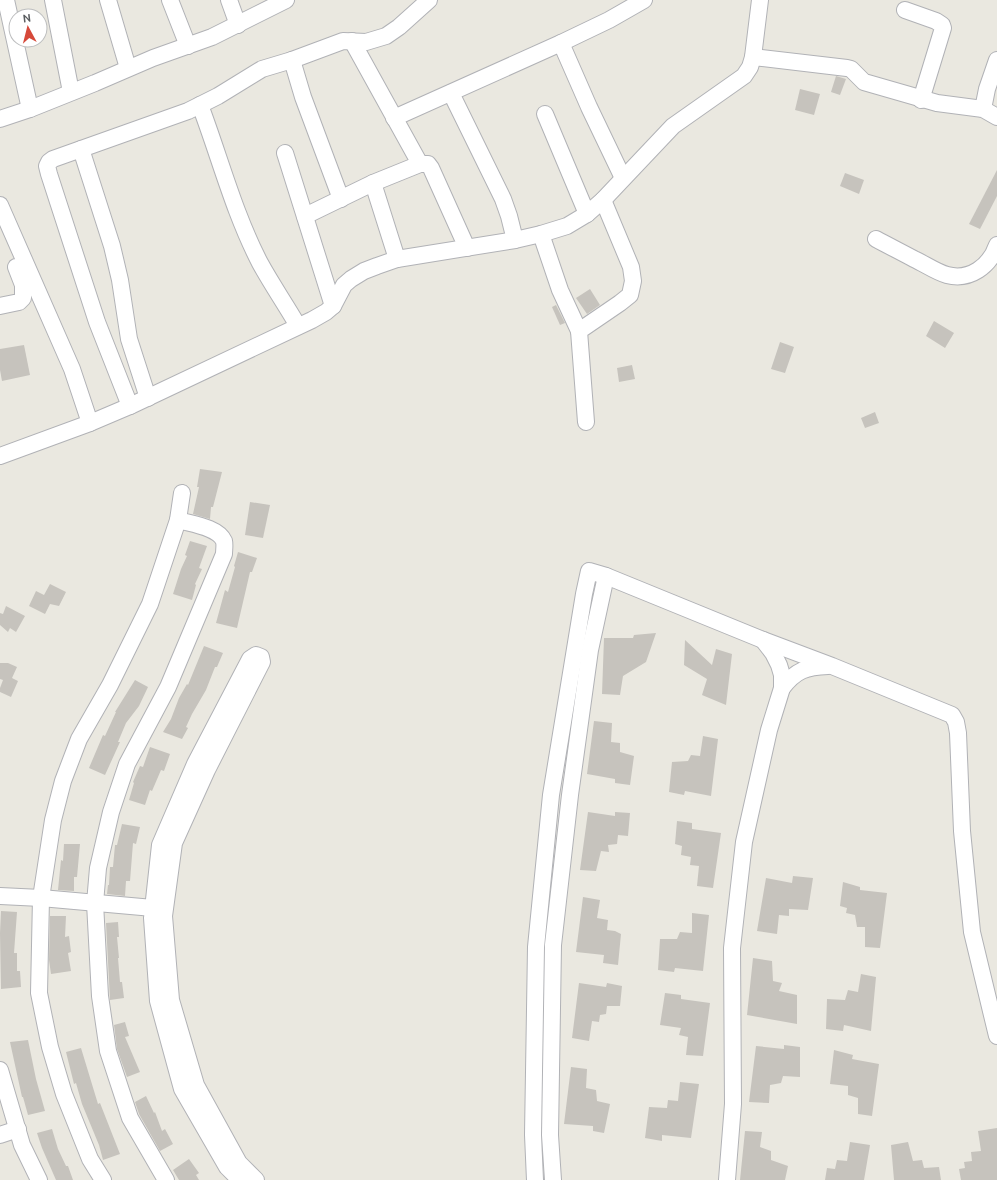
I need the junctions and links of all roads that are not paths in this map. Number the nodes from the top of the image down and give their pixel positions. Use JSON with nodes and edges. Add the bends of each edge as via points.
{"nodes":[{"id":1,"x":6,"y":0,"type":"edge"},
{"id":2,"x":52,"y":0,"type":"edge"},
{"id":3,"x":108,"y":0,"type":"edge"},
{"id":4,"x":170,"y":0,"type":"edge"},
{"id":5,"x":229,"y":0,"type":"edge"},
{"id":6,"x":286,"y":0,"type":"edge"},
{"id":7,"x":644,"y":0,"type":"edge"},
{"id":8,"x":760,"y":0,"type":"edge"},
{"id":9,"x":426,"y":1,"type":"edge"},
{"id":10,"x":905,"y":10,"type":"dead end"},
{"id":11,"x":238,"y":25,"type":"junction"},
{"id":12,"x":352,"y":41,"type":"junction"},
{"id":13,"x":561,"y":43,"type":"junction"},
{"id":14,"x":188,"y":46,"type":"junction"},
{"id":15,"x":753,"y":57,"type":"junction"},
{"id":16,"x":292,"y":60,"type":"junction"},
{"id":17,"x":997,"y":60,"type":"edge"},
{"id":18,"x":128,"y":68,"type":"junction"},
{"id":19,"x":71,"y":92,"type":"junction"},
{"id":20,"x":451,"y":93,"type":"junction"},
{"id":21,"x":921,"y":100,"type":"junction"},
{"id":22,"x":200,"y":105,"type":"junction"},
{"id":23,"x":30,"y":109,"type":"junction"},
{"id":24,"x":983,"y":109,"type":"junction"},
{"id":25,"x":545,"y":114,"type":"dead end"},
{"id":26,"x":997,"y":117,"type":"edge"},
{"id":27,"x":394,"y":118,"type":"junction"},
{"id":28,"x":0,"y":119,"type":"edge"},
{"id":29,"x":81,"y":149,"type":"junction"},
{"id":30,"x":285,"y":153,"type":"dead end"},
{"id":31,"x":420,"y":164,"type":"junction"},
{"id":32,"x":623,"y":178,"type":"junction"},
{"id":33,"x":373,"y":183,"type":"junction"},
{"id":34,"x":341,"y":199,"type":"junction"},
{"id":35,"x":603,"y":200,"type":"junction"},
{"id":36,"x":0,"y":205,"type":"edge"},
{"id":37,"x":587,"y":214,"type":"junction"},
{"id":38,"x":305,"y":216,"type":"junction"},
{"id":39,"x":0,"y":229,"type":"edge"},
{"id":40,"x":541,"y":234,"type":"junction"},
{"id":41,"x":876,"y":239,"type":"dead end"},
{"id":42,"x":515,"y":240,"type":"junction"},
{"id":43,"x":997,"y":245,"type":"edge"},
{"id":44,"x":466,"y":248,"type":"junction"},
{"id":45,"x":397,"y":259,"type":"junction"},
{"id":46,"x":0,"y":306,"type":"edge"},
{"id":47,"x":333,"y":306,"type":"junction"},
{"id":48,"x":298,"y":326,"type":"junction"},
{"id":49,"x":579,"y":331,"type":"junction"},
{"id":50,"x":148,"y":398,"type":"junction"},
{"id":51,"x":130,"y":406,"type":"junction"},
{"id":52,"x":586,"y":422,"type":"dead end"},
{"id":53,"x":90,"y":423,"type":"junction"},
{"id":54,"x":0,"y":456,"type":"edge"},
{"id":55,"x":182,"y":492,"type":"dead end"},
{"id":56,"x":178,"y":520,"type":"junction"},
{"id":57,"x":606,"y":576,"type":"junction"},
{"id":58,"x":763,"y":640,"type":"junction"},
{"id":59,"x":832,"y":666,"type":"junction"},
{"id":60,"x":782,"y":688,"type":"junction"},
{"id":61,"x":0,"y":896,"type":"edge"},
{"id":62,"x":41,"y":898,"type":"junction"},
{"id":63,"x":95,"y":903,"type":"junction"},
{"id":64,"x":153,"y":908,"type":"junction"},
{"id":65,"x":997,"y":1036,"type":"edge"},
{"id":66,"x":0,"y":1070,"type":"edge"},
{"id":67,"x":18,"y":1129,"type":"junction"},
{"id":68,"x":0,"y":1135,"type":"edge"},
{"id":69,"x":39,"y":1180,"type":"edge"},
{"id":70,"x":103,"y":1180,"type":"edge"},
{"id":71,"x":166,"y":1180,"type":"edge"},
{"id":72,"x":240,"y":1180,"type":"edge"},
{"id":73,"x":256,"y":1180,"type":"edge"},
{"id":74,"x":535,"y":1180,"type":"edge"},
{"id":75,"x":553,"y":1180,"type":"edge"},
{"id":76,"x":727,"y":1180,"type":"edge"}],
"edges":[{"from":1,"to":23,"type":"street"},
{"from":2,"to":19,"type":"street"},
{"from":3,"to":18,"type":"street"},
{"from":4,"to":14,"type":"street"},
{"from":5,"to":11,"type":"street"},
{"from":6,"to":11,"type":"street"},
{"from":7,"to":13,"type":"street"},
{"from":8,"to":15,"type":"street"},
{"from":9,"to":12,"type":"street","via":[[386,36],[366,42]]},
{"from":10,"to":21,"type":"street","via":[[936,21],[943,28]]},
{"from":11,"to":14,"type":"street"},
{"from":12,"to":16,"type":"street","via":[[343,41]]},
{"from":12,"to":27,"type":"street"},
{"from":13,"to":20,"type":"street"},
{"from":13,"to":32,"type":"street"},
{"from":14,"to":18,"type":"street"},
{"from":15,"to":21,"type":"street","via":[[847,68],[864,82]]},
{"from":15,"to":32,"type":"street","via":[[744,76],[673,126]]},
{"from":16,"to":22,"type":"street","via":[[255,72]]},
{"from":16,"to":34,"type":"street"},
{"from":17,"to":24,"type":"street"},
{"from":18,"to":19,"type":"street"},
{"from":19,"to":23,"type":"street"},
{"from":20,"to":27,"type":"street"},
{"from":20,"to":42,"type":"street","via":[[503,199]]},
{"from":21,"to":24,"type":"street"},
{"from":22,"to":29,"type":"street","via":[[152,125]]},
{"from":22,"to":48,"type":"street","via":[[234,203],[251,243],[260,263]]},
{"from":23,"to":28,"type":"street"},
{"from":24,"to":26,"type":"street"},
{"from":25,"to":37,"type":"street"},
{"from":27,"to":31,"type":"street"},
{"from":29,"to":50,"type":"street","via":[[112,246],[129,339]]},
{"from":29,"to":51,"type":"street","via":[[51,160],[47,166],[98,322]]},
{"from":30,"to":38,"type":"street"},
{"from":31,"to":33,"type":"street"},
{"from":31,"to":44,"type":"street","via":[[428,164],[431,168]]},
{"from":32,"to":35,"type":"street"},
{"from":33,"to":34,"type":"street"},
{"from":33,"to":45,"type":"street"},
{"from":34,"to":38,"type":"street"},
{"from":35,"to":37,"type":"street"},
{"from":35,"to":49,"type":"street","via":[[631,267],[633,281],[630,295]]},
{"from":36,"to":53,"type":"street","via":[[72,369]]},
{"from":37,"to":40,"type":"street","via":[[567,226]]},
{"from":38,"to":47,"type":"street"},
{"from":39,"to":46,"type":"street","via":[[24,292],[21,301]]},
{"from":40,"to":42,"type":"street"},
{"from":40,"to":49,"type":"street","via":[[560,290]]},
{"from":41,"to":43,"type":"street","via":[[940,272],[955,276],[970,274],[983,268]]},
{"from":42,"to":44,"type":"street"},
{"from":44,"to":45,"type":"street"},
{"from":45,"to":47,"type":"street","via":[[364,271],[351,279],[344,285]]},
{"from":47,"to":48,"type":"street","via":[[322,315]]},
{"from":48,"to":50,"type":"street"},
{"from":49,"to":52,"type":"street"},
{"from":50,"to":51,"type":"street"},
{"from":51,"to":53,"type":"street"},
{"from":53,"to":54,"type":"street"},
{"from":55,"to":56,"type":"street"},
{"from":56,"to":62,"type":"street","via":[[150,604],[110,685],[79,738],[52,820]]},
{"from":56,"to":63,"type":"street","via":[[220,535],[225,543],[224,554],[168,687],[127,764],[111,812],[100,862]]},
{"from":57,"to":58,"type":"street"},
{"from":57,"to":74,"type":"street","via":[[589,571],[552,795],[536,947],[533,1135]]},
{"from":57,"to":75,"type":"street","via":[[590,650],[553,945],[550,1135]]},
{"from":58,"to":59,"type":"street"},
{"from":58,"to":60,"type":"street","via":[[779,665]]},
{"from":59,"to":60,"type":"street","via":[[800,670]]},
{"from":59,"to":65,"type":"street","via":[[952,714],[956,722],[962,831],[972,932]]},
{"from":60,"to":76,"type":"street","via":[[769,730],[744,842],[732,948],[733,1104]]},
{"from":61,"to":62,"type":"street"},
{"from":62,"to":63,"type":"street"},
{"from":62,"to":70,"type":"street","via":[[40,993],[50,1047],[64,1094],[90,1159]]},
{"from":63,"to":64,"type":"street"},
{"from":63,"to":71,"type":"street","via":[[100,996],[108,1051],[130,1118]]},
{"from":64,"to":72,"type":"street","via":[[158,1001],[182,1089],[227,1167]]},
{"from":64,"to":73,"type":"street","via":[[160,845],[199,757],[250,659],[258,655],[262,662],[207,770],[174,843],[164,916],[171,1000],[196,1085],[240,1163]]},
{"from":66,"to":67,"type":"street"},
{"from":67,"to":68,"type":"street"},
{"from":67,"to":69,"type":"street","via":[[22,1145]]}]}
